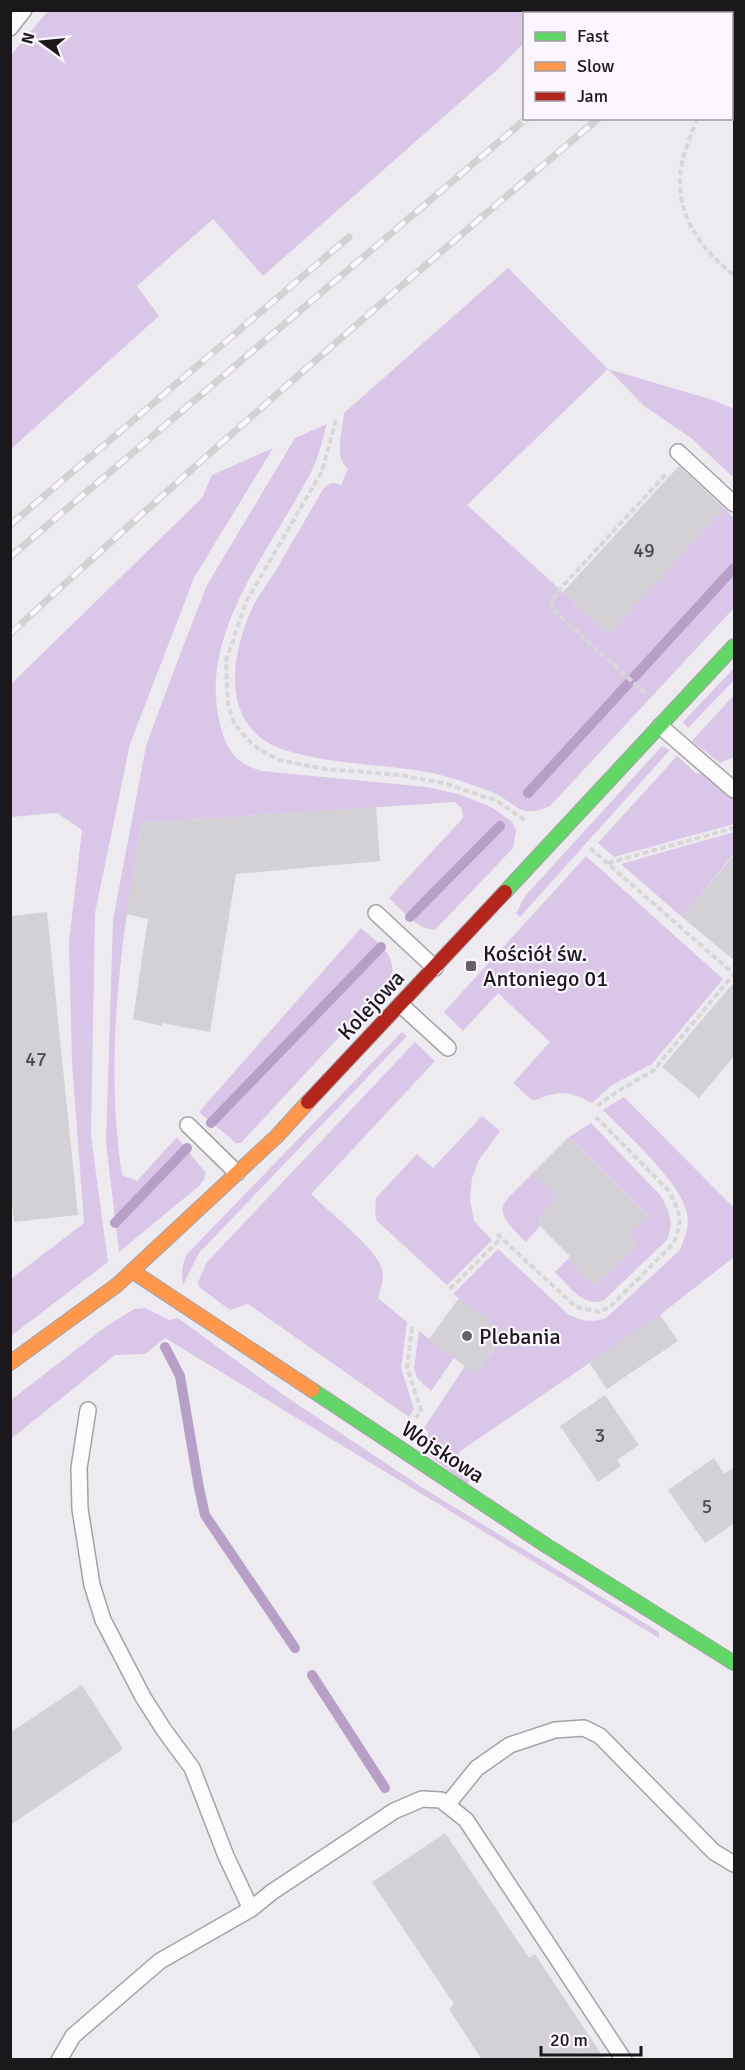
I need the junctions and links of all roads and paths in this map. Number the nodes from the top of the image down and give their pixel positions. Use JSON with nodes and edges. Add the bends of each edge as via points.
{"nodes":[{"id":1,"x":24,"y":10,"type":"edge"},
{"id":2,"x":10,"y":28,"type":"edge"},
{"id":3,"x":696,"y":120,"type":"edge"},
{"id":4,"x":735,"y":275,"type":"edge"},
{"id":5,"x":336,"y":420,"type":"dead end"},
{"id":6,"x":680,"y":454,"type":"joint"},
{"id":7,"x":735,"y":504,"type":"edge"},
{"id":8,"x":735,"y":646,"type":"edge"},
{"id":9,"x":638,"y":686,"type":"dead end"},
{"id":10,"x":660,"y":726,"type":"junction"},
{"id":11,"x":735,"y":789,"type":"edge"},
{"id":12,"x":735,"y":828,"type":"edge"},
{"id":13,"x":549,"y":845,"type":"junction"},
{"id":14,"x":588,"y":847,"type":"dead end"},
{"id":15,"x":608,"y":863,"type":"junction"},
{"id":16,"x":376,"y":912,"type":"dead end"},
{"id":17,"x":435,"y":968,"type":"junction"},
{"id":18,"x":400,"y":1005,"type":"junction"},
{"id":19,"x":448,"y":1048,"type":"dead end"},
{"id":20,"x":597,"y":1106,"type":"dead end"},
{"id":21,"x":596,"y":1117,"type":"dead end"},
{"id":22,"x":188,"y":1125,"type":"dead end"},
{"id":23,"x":237,"y":1173,"type":"junction"},
{"id":24,"x":132,"y":1271,"type":"junction"},
{"id":25,"x":450,"y":1288,"type":"dead end"},
{"id":26,"x":412,"y":1327,"type":"dead end"},
{"id":27,"x":10,"y":1363,"type":"edge"},
{"id":28,"x":88,"y":1410,"type":"dead end"},
{"id":29,"x":414,"y":1421,"type":"dead end"},
{"id":30,"x":735,"y":1663,"type":"edge"},
{"id":31,"x":447,"y":1805,"type":"junction"},
{"id":32,"x":735,"y":1864,"type":"edge"},
{"id":33,"x":251,"y":1909,"type":"junction"},
{"id":34,"x":59,"y":2060,"type":"edge"},
{"id":35,"x":624,"y":2060,"type":"edge"}],
"edges":[{"from":1,"to":2,"type":"lane"},
{"from":3,"to":4,"type":"path","via":[[682,164],[682,208],[700,243]]},
{"from":5,"to":13,"type":"path","via":[[322,471],[246,602],[226,661],[228,704],[234,723],[260,750],[279,760],[326,769],[401,775],[497,801],[524,819]]},
{"from":6,"to":7,"type":"lane"},
{"from":6,"to":9,"type":"path","via":[[560,589],[552,604],[552,609]]},
{"from":8,"to":10,"type":"street","name":"Kolejowa"},
{"from":10,"to":11,"type":"lane"},
{"from":10,"to":13,"type":"street","name":"Kolejowa"},
{"from":12,"to":15,"type":"path"},
{"from":13,"to":17,"type":"street","name":"Kolejowa"},
{"from":14,"to":15,"type":"path"},
{"from":15,"to":20,"type":"path","via":[[734,974],[653,1071]]},
{"from":16,"to":17,"type":"lane"},
{"from":17,"to":18,"type":"street","name":"Kolejowa"},
{"from":18,"to":19,"type":"lane"},
{"from":18,"to":23,"type":"street","name":"Kolejowa"},
{"from":21,"to":25,"type":"path","via":[[668,1190],[681,1219],[673,1244],[610,1307],[599,1312],[576,1307],[499,1236]]},
{"from":22,"to":23,"type":"lane"},
{"from":23,"to":24,"type":"street","name":"Kolejowa"},
{"from":24,"to":27,"type":"street","name":"Kolejowa"},
{"from":24,"to":30,"type":"street","name":"Wojskowa","via":[[547,1546]]},
{"from":26,"to":29,"type":"path","via":[[407,1368],[421,1410]]},
{"from":28,"to":33,"type":"lane","via":[[79,1468],[80,1509],[92,1585],[103,1620],[143,1697],[192,1768]]},
{"from":31,"to":32,"type":"lane","via":[[477,1768],[510,1745],[555,1730],[584,1728],[600,1736],[714,1852]]},
{"from":31,"to":33,"type":"lane","via":[[441,1800],[422,1799],[394,1811]]},
{"from":31,"to":35,"type":"lane","via":[[466,1820]]},
{"from":33,"to":34,"type":"lane","via":[[160,1961],[73,2036]]}]}
